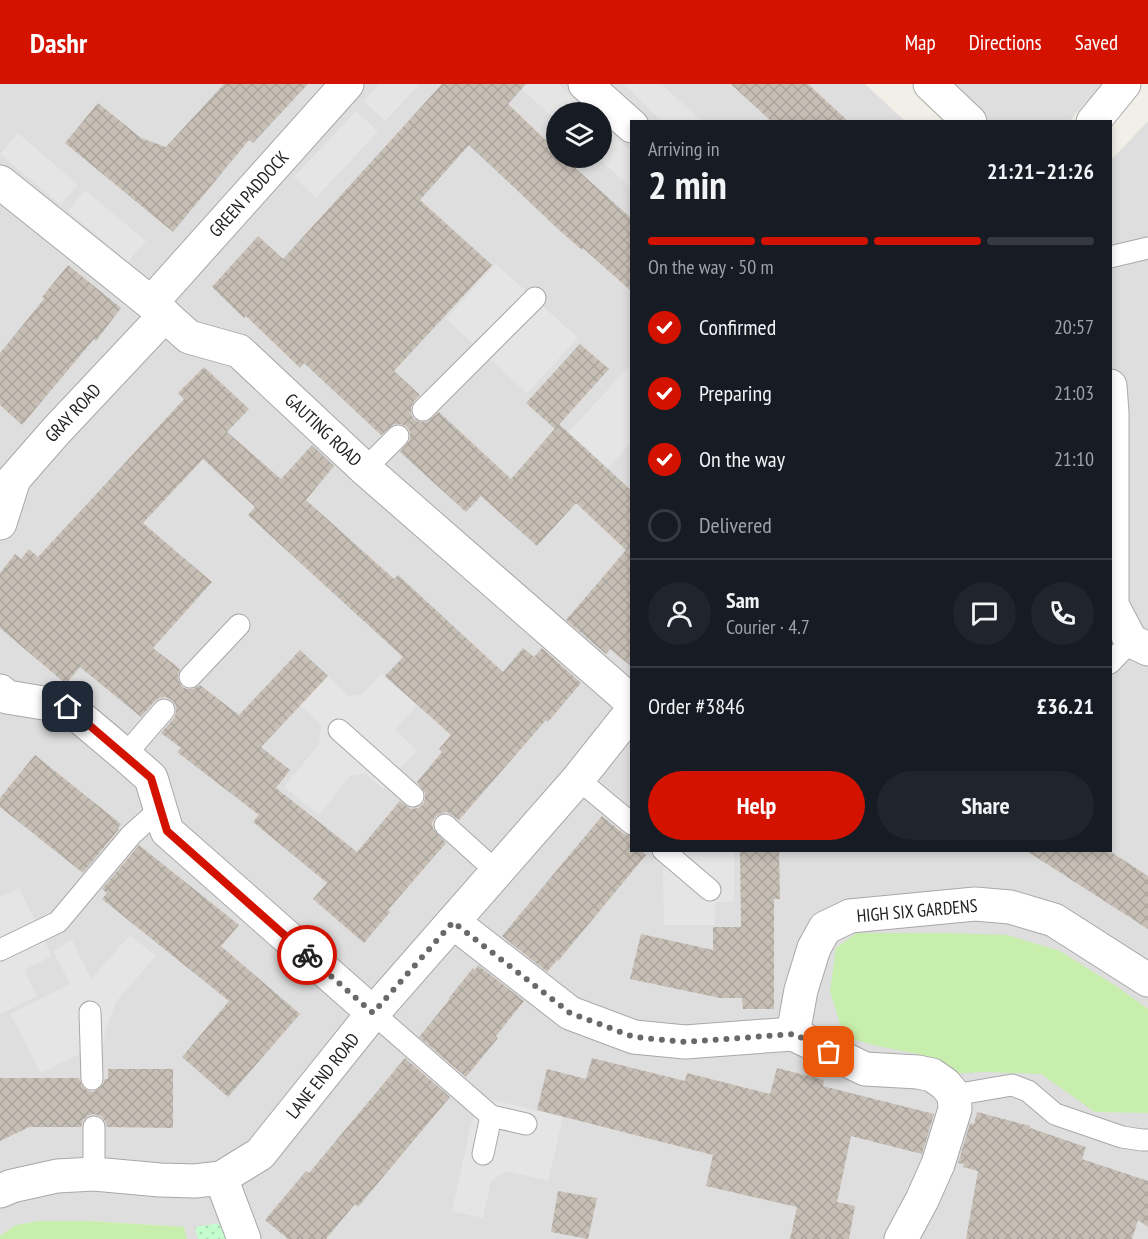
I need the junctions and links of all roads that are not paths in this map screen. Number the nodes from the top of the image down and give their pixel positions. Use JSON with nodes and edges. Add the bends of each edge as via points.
{"nodes":[{"id":1,"x":347,"y":84,"type":"edge"},
{"id":2,"x":585,"y":84,"type":"edge"},
{"id":3,"x":930,"y":84,"type":"edge"},
{"id":4,"x":1124,"y":84,"type":"edge"},
{"id":5,"x":968,"y":120,"type":"edge"},
{"id":6,"x":1095,"y":120,"type":"edge"},
{"id":7,"x":630,"y":124,"type":"edge"},
{"id":8,"x":0,"y":182,"type":"edge"},
{"id":9,"x":1148,"y":248,"type":"edge"},
{"id":10,"x":1112,"y":257,"type":"edge"},
{"id":11,"x":536,"y":298,"type":"dead end"},
{"id":12,"x":158,"y":309,"type":"junction"},
{"id":13,"x":423,"y":410,"type":"dead end"},
{"id":14,"x":1112,"y":423,"type":"edge"},
{"id":15,"x":398,"y":436,"type":"dead end"},
{"id":16,"x":365,"y":469,"type":"junction"},
{"id":17,"x":0,"y":523,"type":"edge"},
{"id":18,"x":1112,"y":604,"type":"edge"},
{"id":19,"x":1112,"y":604,"type":"edge"},
{"id":20,"x":238,"y":625,"type":"dead end"},
{"id":21,"x":1130,"y":651,"type":"edge"},
{"id":22,"x":190,"y":677,"type":"dead end"},
{"id":23,"x":0,"y":691,"type":"edge"},
{"id":24,"x":630,"y":700,"type":"edge"},
{"id":25,"x":164,"y":710,"type":"dead end"},
{"id":26,"x":630,"y":714,"type":"edge"},
{"id":27,"x":339,"y":730,"type":"dead end"},
{"id":28,"x":124,"y":755,"type":"junction"},
{"id":29,"x":578,"y":779,"type":"junction"},
{"id":30,"x":413,"y":796,"type":"dead end"},
{"id":31,"x":160,"y":809,"type":"junction"},
{"id":32,"x":630,"y":822,"type":"edge"},
{"id":33,"x":445,"y":825,"type":"dead end"},
{"id":34,"x":665,"y":852,"type":"edge"},
{"id":35,"x":497,"y":872,"type":"junction"},
{"id":36,"x":710,"y":890,"type":"dead end"},
{"id":37,"x":453,"y":922,"type":"junction"},
{"id":38,"x":0,"y":950,"type":"edge"},
{"id":39,"x":1148,"y":980,"type":"edge"},
{"id":40,"x":90,"y":1012,"type":"dead end"},
{"id":41,"x":373,"y":1013,"type":"junction"},
{"id":42,"x":794,"y":1034,"type":"junction"},
{"id":43,"x":92,"y":1078,"type":"dead end"},
{"id":44,"x":954,"y":1095,"type":"junction"},
{"id":45,"x":491,"y":1116,"type":"junction"},
{"id":46,"x":526,"y":1124,"type":"dead end"},
{"id":47,"x":94,"y":1127,"type":"dead end"},
{"id":48,"x":1148,"y":1140,"type":"edge"},
{"id":49,"x":483,"y":1154,"type":"dead end"},
{"id":50,"x":94,"y":1174,"type":"junction"},
{"id":51,"x":220,"y":1178,"type":"junction"},
{"id":52,"x":0,"y":1191,"type":"edge"},
{"id":53,"x":244,"y":1239,"type":"edge"},
{"id":54,"x":901,"y":1239,"type":"edge"}],
"edges":[{"from":1,"to":12,"type":"street","name":"GREEN PADDOCK"},
{"from":2,"to":7,"type":"street"},
{"from":3,"to":5,"type":"street"},
{"from":4,"to":6,"type":"street"},
{"from":8,"to":12,"type":"street","name":"GAUTING ROAD"},
{"from":9,"to":10,"type":"lane"},
{"from":11,"to":13,"type":"lane"},
{"from":12,"to":16,"type":"street","name":"GAUTING ROAD","via":[[189,337],[239,351]]},
{"from":12,"to":17,"type":"street","name":"GRAY ROAD","via":[[14,479]]},
{"from":14,"to":18,"type":"street"},
{"from":15,"to":16,"type":"lane"},
{"from":16,"to":24,"type":"street","name":"GAUTING ROAD"},
{"from":19,"to":21,"type":"street"},
{"from":20,"to":22,"type":"lane"},
{"from":23,"to":28,"type":"street","via":[[7,697],[68,707]]},
{"from":25,"to":28,"type":"lane"},
{"from":26,"to":29,"type":"street","name":"LANE END ROAD"},
{"from":27,"to":30,"type":"lane"},
{"from":28,"to":31,"type":"street","via":[[151,778]]},
{"from":29,"to":32,"type":"lane"},
{"from":29,"to":35,"type":"street","name":"LANE END ROAD"},
{"from":31,"to":38,"type":"lane","via":[[131,835],[58,922]]},
{"from":31,"to":41,"type":"street","via":[[167,831]]},
{"from":33,"to":35,"type":"lane"},
{"from":34,"to":36,"type":"lane"},
{"from":35,"to":37,"type":"street","name":"LANE END ROAD"},
{"from":37,"to":41,"type":"street","name":"LANE END ROAD"},
{"from":37,"to":42,"type":"street","via":[[570,1013],[634,1037],[685,1042]]},
{"from":39,"to":42,"type":"street","name":"HIGH SIX GARDENS","via":[[1054,920],[1010,907],[975,904],[850,916],[825,928],[814,948],[801,990]]},
{"from":40,"to":43,"type":"lane"},
{"from":41,"to":45,"type":"lane"},
{"from":41,"to":51,"type":"street","name":"LANE END ROAD","via":[[261,1154]]},
{"from":42,"to":44,"type":"street","via":[[865,1069],[932,1075]]},
{"from":44,"to":48,"type":"lane","via":[[1012,1085],[1028,1092],[1055,1114],[1122,1137]]},
{"from":44,"to":54,"type":"street","via":[[955,1109],[938,1164]]},
{"from":45,"to":46,"type":"lane"},
{"from":45,"to":49,"type":"lane"},
{"from":47,"to":50,"type":"lane"},
{"from":50,"to":51,"type":"street","name":"LANE END ROAD","via":[[195,1181]]},
{"from":50,"to":52,"type":"street","name":"LANE END ROAD","via":[[57,1176]]},
{"from":51,"to":53,"type":"street"}]}
